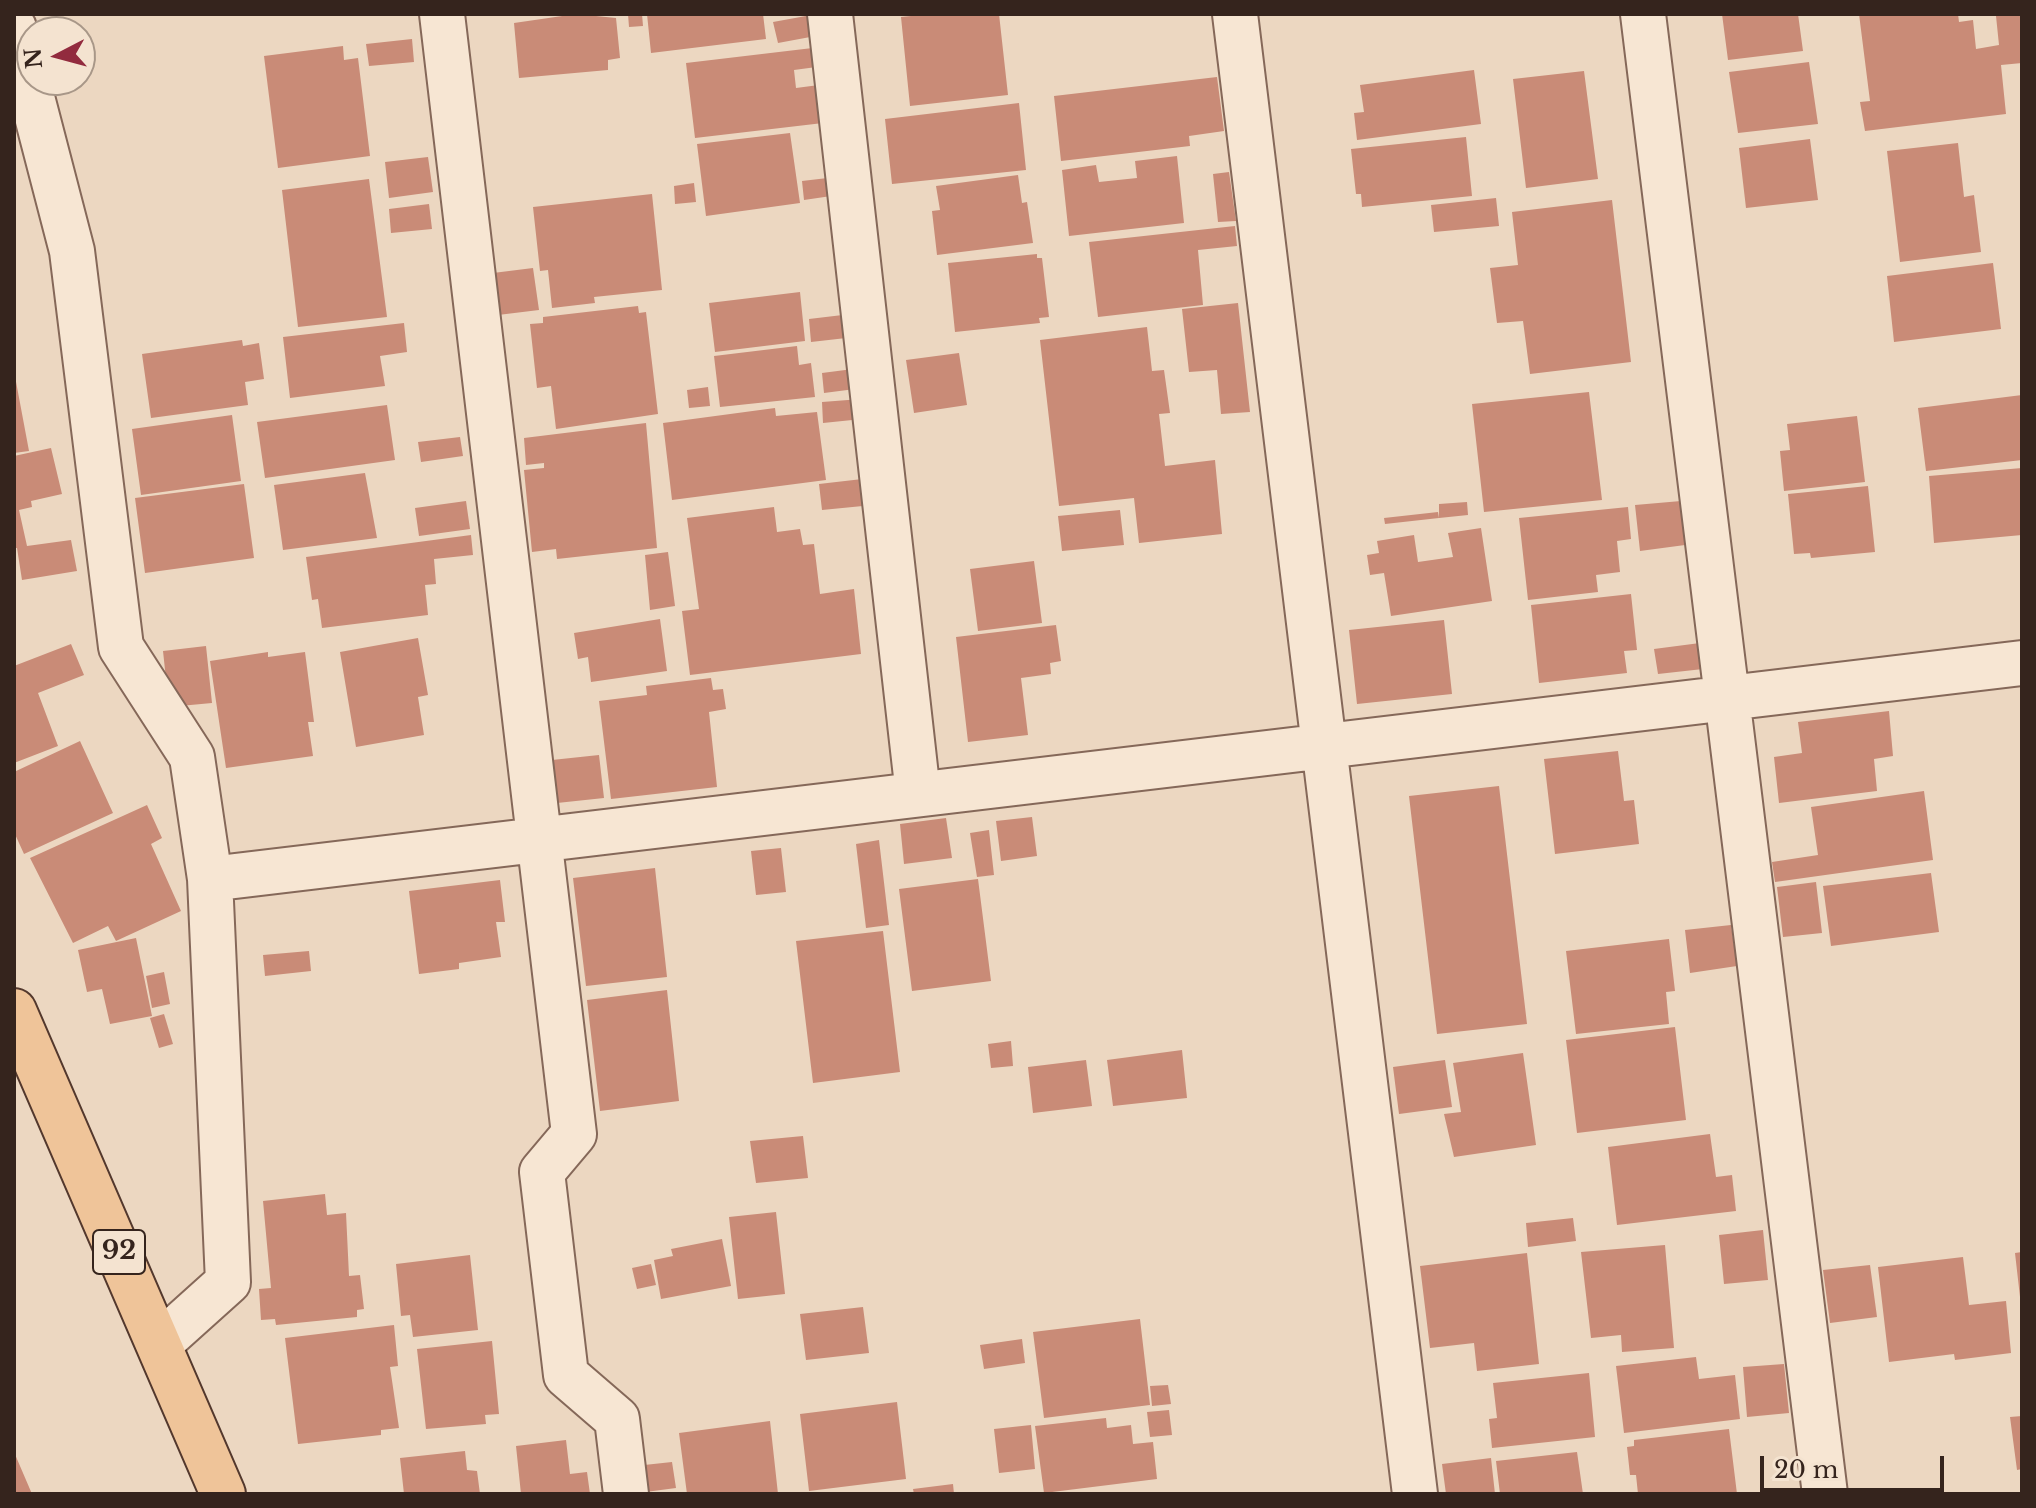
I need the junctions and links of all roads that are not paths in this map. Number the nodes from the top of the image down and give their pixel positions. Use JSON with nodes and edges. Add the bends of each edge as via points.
{"nodes":[{"id":1,"x":442,"y":14,"type":"edge"},
{"id":2,"x":830,"y":14,"type":"edge"},
{"id":3,"x":1235,"y":14,"type":"edge"},
{"id":4,"x":1643,"y":14,"type":"edge"},
{"id":5,"x":14,"y":28,"type":"edge"},
{"id":6,"x":2022,"y":663,"type":"edge"},
{"id":7,"x":1727,"y":698,"type":"junction"},
{"id":8,"x":1325,"y":746,"type":"junction"},
{"id":9,"x":918,"y":794,"type":"junction"},
{"id":10,"x":539,"y":839,"type":"junction"},
{"id":11,"x":210,"y":879,"type":"junction"},
{"id":12,"x":14,"y":1011,"type":"edge"},
{"id":13,"x":159,"y":1344,"type":"junction"},
{"id":14,"x":223,"y":1494,"type":"edge"},
{"id":15,"x":626,"y":1494,"type":"edge"},
{"id":16,"x":1415,"y":1494,"type":"edge"},
{"id":17,"x":1825,"y":1494,"type":"edge"}],
"edges":[{"from":1,"to":10,"type":"street"},
{"from":2,"to":9,"type":"street"},
{"from":3,"to":8,"type":"street"},
{"from":4,"to":7,"type":"street"},
{"from":5,"to":11,"type":"street","via":[[72,251],[121,647],[192,757]]},
{"from":6,"to":7,"type":"street"},
{"from":7,"to":8,"type":"street"},
{"from":7,"to":17,"type":"street"},
{"from":8,"to":9,"type":"street"},
{"from":8,"to":16,"type":"street"},
{"from":9,"to":10,"type":"street"},
{"from":10,"to":11,"type":"street"},
{"from":10,"to":15,"type":"street","via":[[574,1134],[542,1172],[566,1375],[617,1419]]},
{"from":11,"to":13,"type":"street","via":[[228,1282]]},
{"from":12,"to":13,"type":"main road","number":"92"},
{"from":13,"to":14,"type":"main road","number":"92"}]}
